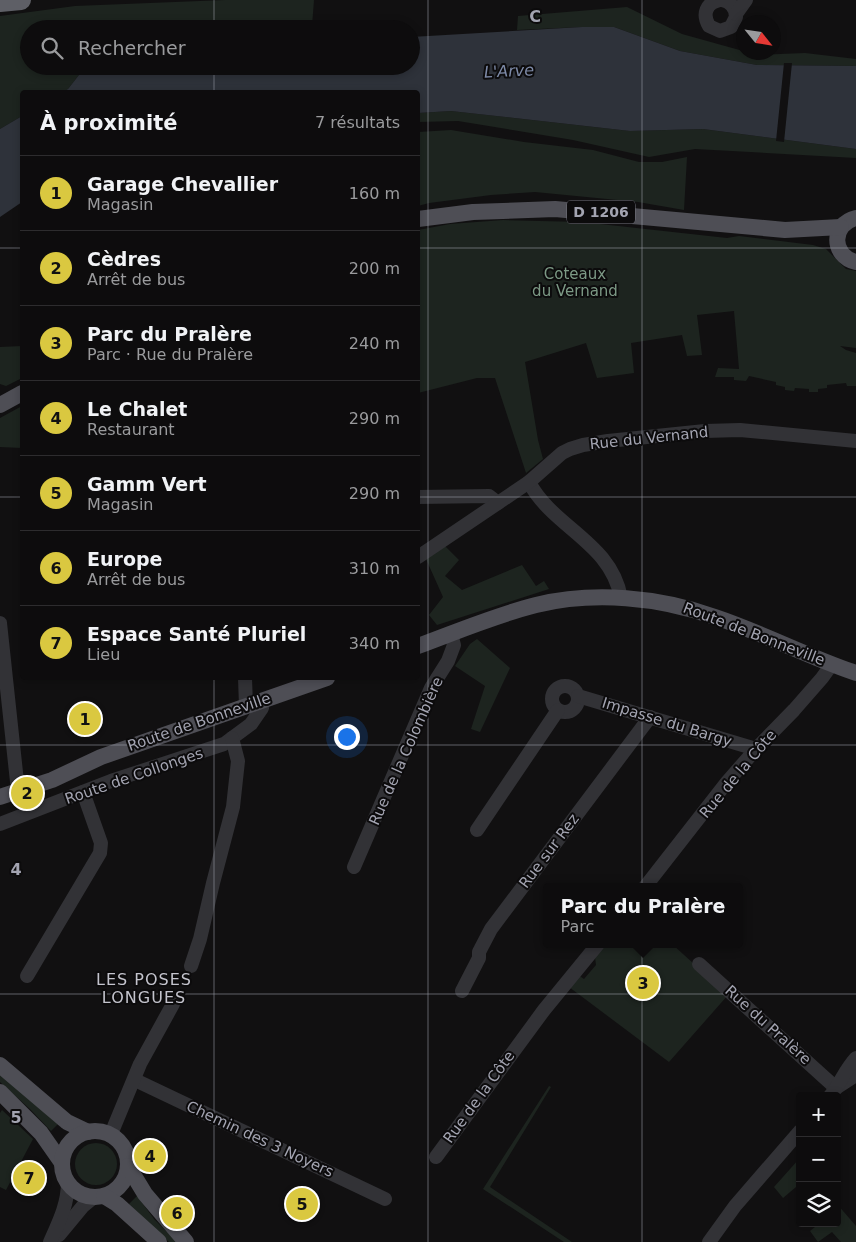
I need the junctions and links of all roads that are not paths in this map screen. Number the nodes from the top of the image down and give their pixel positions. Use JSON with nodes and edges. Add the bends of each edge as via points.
{"nodes":[{"id":1,"x":21,"y":0,"type":"edge"},
{"id":2,"x":721,"y":0,"type":"edge"},
{"id":3,"x":746,"y":0,"type":"edge"},
{"id":4,"x":0,"y":2,"type":"edge"},
{"id":5,"x":736,"y":14,"type":"junction"},
{"id":6,"x":856,"y":218,"type":"edge"},
{"id":7,"x":420,"y":219,"type":"edge"},
{"id":8,"x":841,"y":227,"type":"junction"},
{"id":9,"x":785,"y":230,"type":"junction"},
{"id":10,"x":837,"y":245,"type":"junction"},
{"id":11,"x":856,"y":262,"type":"edge"},
{"id":12,"x":20,"y":394,"type":"edge"},
{"id":13,"x":0,"y":405,"type":"edge"},
{"id":14,"x":856,"y":441,"type":"edge"},
{"id":15,"x":529,"y":482,"type":"junction"},
{"id":16,"x":420,"y":497,"type":"edge"},
{"id":17,"x":498,"y":504,"type":"junction"},
{"id":18,"x":420,"y":557,"type":"edge"},
{"id":19,"x":621,"y":598,"type":"junction"},
{"id":20,"x":0,"y":623,"type":"edge"},
{"id":21,"x":451,"y":634,"type":"junction"},
{"id":22,"x":420,"y":645,"type":"edge"},
{"id":23,"x":832,"y":664,"type":"junction"},
{"id":24,"x":856,"y":673,"type":"edge"},
{"id":25,"x":245,"y":680,"type":"edge"},
{"id":26,"x":321,"y":680,"type":"edge"},
{"id":27,"x":578,"y":696,"type":"junction"},
{"id":28,"x":263,"y":700,"type":"junction"},
{"id":29,"x":246,"y":706,"type":"junction"},
{"id":30,"x":558,"y":710,"type":"junction"},
{"id":31,"x":229,"y":711,"type":"junction"},
{"id":32,"x":650,"y":717,"type":"junction"},
{"id":33,"x":234,"y":736,"type":"junction"},
{"id":34,"x":756,"y":749,"type":"junction"},
{"id":35,"x":0,"y":786,"type":"edge"},
{"id":36,"x":17,"y":786,"type":"junction"},
{"id":37,"x":83,"y":792,"type":"junction"},
{"id":38,"x":0,"y":798,"type":"edge"},
{"id":39,"x":0,"y":824,"type":"edge"},
{"id":40,"x":477,"y":830,"type":"dead end"},
{"id":41,"x":354,"y":867,"type":"dead end"},
{"id":42,"x":648,"y":883,"type":"edge"},
{"id":43,"x":595,"y":948,"type":"edge"},
{"id":44,"x":699,"y":964,"type":"dead end"},
{"id":45,"x":191,"y":966,"type":"dead end"},
{"id":46,"x":27,"y":976,"type":"dead end"},
{"id":47,"x":462,"y":991,"type":"dead end"},
{"id":48,"x":173,"y":1004,"type":"dead end"},
{"id":49,"x":856,"y":1058,"type":"edge"},
{"id":50,"x":0,"y":1065,"type":"edge"},
{"id":51,"x":856,"y":1075,"type":"edge"},
{"id":52,"x":135,"y":1080,"type":"junction"},
{"id":53,"x":0,"y":1092,"type":"edge"},
{"id":54,"x":833,"y":1092,"type":"edge"},
{"id":55,"x":88,"y":1132,"type":"junction"},
{"id":56,"x":111,"y":1134,"type":"junction"},
{"id":57,"x":796,"y":1136,"type":"edge"},
{"id":58,"x":436,"y":1157,"type":"dead end"},
{"id":59,"x":62,"y":1163,"type":"junction"},
{"id":60,"x":128,"y":1166,"type":"junction"},
{"id":61,"x":68,"y":1182,"type":"junction"},
{"id":62,"x":99,"y":1196,"type":"junction"},
{"id":63,"x":385,"y":1199,"type":"dead end"},
{"id":64,"x":50,"y":1242,"type":"edge"},
{"id":65,"x":54,"y":1242,"type":"edge"},
{"id":66,"x":159,"y":1242,"type":"edge"},
{"id":67,"x":186,"y":1242,"type":"edge"},
{"id":68,"x":709,"y":1242,"type":"edge"}],
"edges":[{"from":1,"to":4,"type":"highway"},
{"from":2,"to":5,"type":"street","via":[[731,4]]},
{"from":2,"to":5,"type":"street","via":[[710,4],[706,11],[706,20],[711,28],[729,29]]},
{"from":3,"to":5,"type":"street"},
{"from":6,"to":8,"type":"main road","number":"D 1206"},
{"from":7,"to":9,"type":"main road","number":"D 1206","via":[[473,212],[555,209]]},
{"from":8,"to":9,"type":"main road","number":"D 1206"},
{"from":8,"to":10,"type":"main road"},
{"from":9,"to":10,"type":"main road","number":"D 1206"},
{"from":10,"to":11,"type":"main road","number":"D 1206","via":[[844,256]]},
{"from":12,"to":13,"type":"main road"},
{"from":14,"to":15,"type":"street","name":"Rue du Vernand","via":[[740,430],[608,440],[570,449]]},
{"from":15,"to":17,"type":"street","name":"Rue du Vernand"},
{"from":15,"to":19,"type":"street","via":[[540,499],[601,556],[615,578]]},
{"from":16,"to":17,"type":"street","via":[[489,496]]},
{"from":17,"to":18,"type":"street","name":"Rue du Vernand"},
{"from":19,"to":21,"type":"main road","name":"Route de Bonneville","via":[[571,599],[536,605]]},
{"from":19,"to":23,"type":"main road","name":"Route de Bonneville","via":[[662,602],[716,617]]},
{"from":20,"to":36,"type":"street"},
{"from":21,"to":22,"type":"main road","name":"Route de Bonneville"},
{"from":21,"to":41,"type":"street","name":"Rue de la Colombière","via":[[454,645],[448,660],[431,688]]},
{"from":23,"to":24,"type":"main road","name":"Route de Bonneville"},
{"from":23,"to":34,"type":"street","name":"Rue de la Côte"},
{"from":25,"to":29,"type":"street"},
{"from":26,"to":28,"type":"main road","name":"Route de Bonneville"},
{"from":27,"to":30,"type":"street","via":[[572,710]]},
{"from":27,"to":30,"type":"street","via":[[570,686],[558,688],[552,698]]},
{"from":27,"to":32,"type":"street","name":"Impasse du Bargy"},
{"from":28,"to":29,"type":"main road","name":"Route de Bonneville"},
{"from":28,"to":33,"type":"street","name":"Route de Collonges","via":[[253,722]]},
{"from":29,"to":31,"type":"main road","name":"Route de Bonneville"},
{"from":30,"to":40,"type":"street"},
{"from":31,"to":33,"type":"street"},
{"from":31,"to":36,"type":"main road","name":"Route de Bonneville","via":[[100,757],[58,766]]},
{"from":32,"to":34,"type":"street","name":"Impasse du Bargy"},
{"from":32,"to":47,"type":"street","name":"Rue sur Rez","via":[[491,929]]},
{"from":33,"to":37,"type":"street","name":"Route de Collonges","via":[[213,749]]},
{"from":33,"to":45,"type":"street","via":[[238,761],[233,807]]},
{"from":34,"to":42,"type":"street","name":"Rue de la Côte"},
{"from":35,"to":36,"type":"main road","name":"Route de Bonneville"},
{"from":36,"to":38,"type":"main road","name":"Route de Bonneville"},
{"from":37,"to":39,"type":"street","name":"Route de Collonges"},
{"from":37,"to":46,"type":"street","via":[[101,843],[100,853]]},
{"from":43,"to":58,"type":"street","name":"Rue de la Côte","via":[[538,1018]]},
{"from":44,"to":54,"type":"street","name":"Rue du Pralère"},
{"from":48,"to":52,"type":"street"},
{"from":49,"to":54,"type":"street"},
{"from":50,"to":55,"type":"main road","via":[[67,1122]]},
{"from":51,"to":54,"type":"street"},
{"from":52,"to":56,"type":"street"},
{"from":52,"to":63,"type":"street","name":"Chemin des 3 Noyers"},
{"from":53,"to":59,"type":"main road","via":[[41,1133]]},
{"from":55,"to":56,"type":"main road"},
{"from":55,"to":59,"type":"main road","via":[[70,1143]]},
{"from":56,"to":60,"type":"main road","via":[[125,1150]]},
{"from":57,"to":68,"type":"street","via":[[735,1206]]},
{"from":59,"to":61,"type":"main road"},
{"from":60,"to":62,"type":"main road","via":[[121,1185],[114,1192]]},
{"from":60,"to":67,"type":"main road","via":[[145,1194]]},
{"from":61,"to":62,"type":"main road","via":[[80,1193]]},
{"from":61,"to":64,"type":"street","via":[[65,1208]]},
{"from":62,"to":65,"type":"street","via":[[68,1224]]},
{"from":62,"to":66,"type":"main road","via":[[117,1204]]}]}
